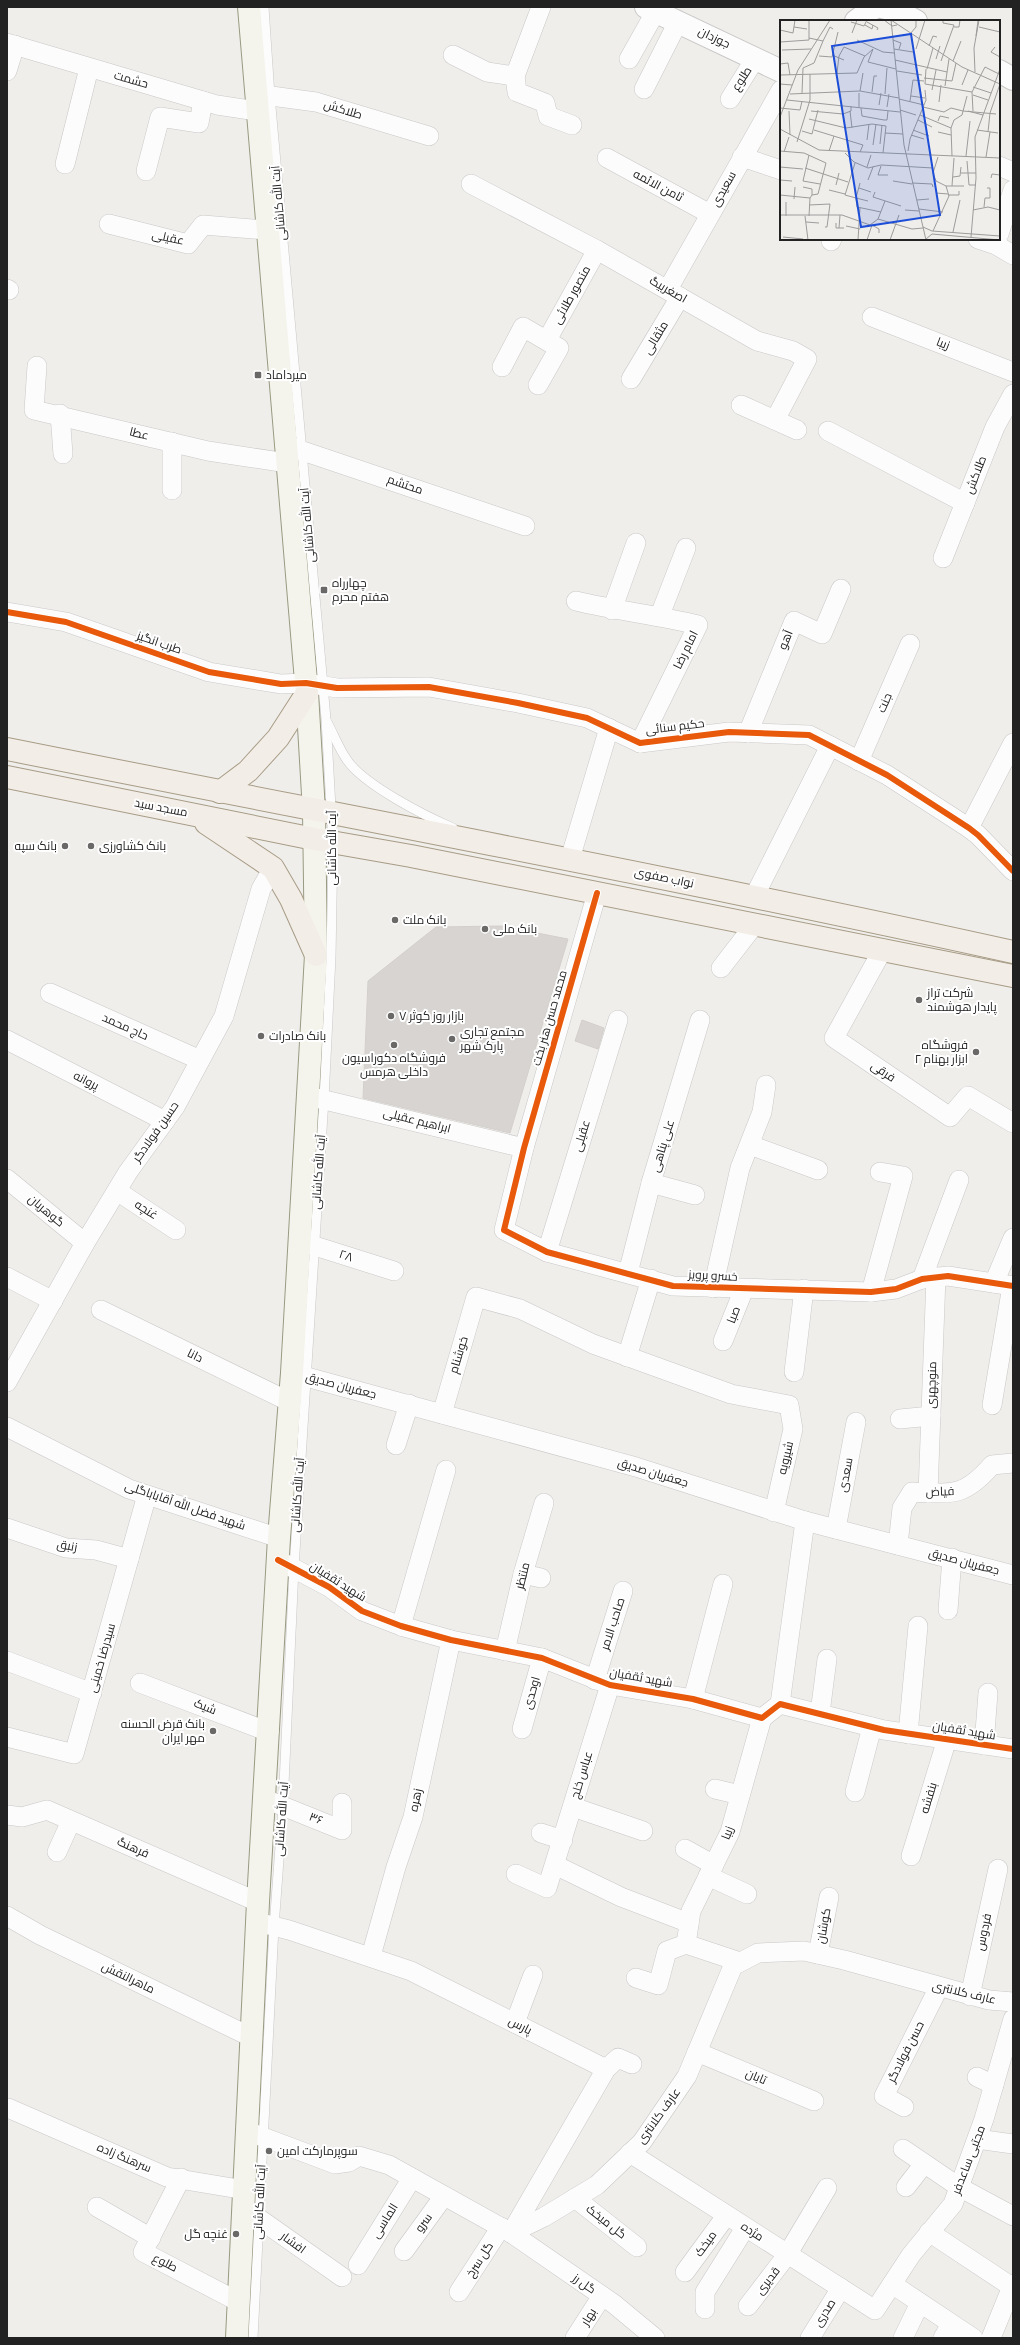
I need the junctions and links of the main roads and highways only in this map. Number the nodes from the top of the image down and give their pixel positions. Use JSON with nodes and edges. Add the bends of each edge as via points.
{"nodes":[{"id":1,"x":249,"y":7,"type":"edge"},
{"id":2,"x":312,"y":687,"type":"junction"},
{"id":3,"x":7,"y":749,"type":"edge"},
{"id":4,"x":7,"y":777,"type":"edge"},
{"id":5,"x":220,"y":792,"type":"junction"},
{"id":6,"x":323,"y":813,"type":"junction"},
{"id":7,"x":193,"y":814,"type":"junction"},
{"id":8,"x":323,"y":841,"type":"junction"},
{"id":9,"x":1013,"y":952,"type":"edge"},
{"id":10,"x":316,"y":955,"type":"junction"},
{"id":11,"x":1013,"y":976,"type":"edge"},
{"id":12,"x":237,"y":2338,"type":"edge"}],
"edges":[{"from":1,"to":2,"type":"main road","name":"آیت الله کاشانی","via":[[261,100],[266,230],[291,453]]},
{"from":2,"to":5,"type":"main road","via":[[278,738],[248,771]]},
{"from":2,"to":6,"type":"main road","name":"آیت الله کاشانی"},
{"from":3,"to":5,"type":"main road"},
{"from":4,"to":7,"type":"main road","name":"مسجد سید"},
{"from":5,"to":6,"type":"main road"},
{"from":6,"to":8,"type":"main road","name":"آیت الله کاشانی"},
{"from":6,"to":9,"type":"main road","name":"نواب صفوی","via":[[570,859]]},
{"from":7,"to":8,"type":"main road","name":"مسجد سید"},
{"from":7,"to":10,"type":"main road","via":[[273,868]]},
{"from":8,"to":10,"type":"main road","name":"آیت الله کاشانی"},
{"from":8,"to":11,"type":"main road"},
{"from":10,"to":12,"type":"main road","name":"آیت الله کاشانی","via":[[316,1097],[299,1374],[290,1402],[279,1538],[286,1564],[269,1732],[274,1803],[251,2037],[255,2135]]}]}
